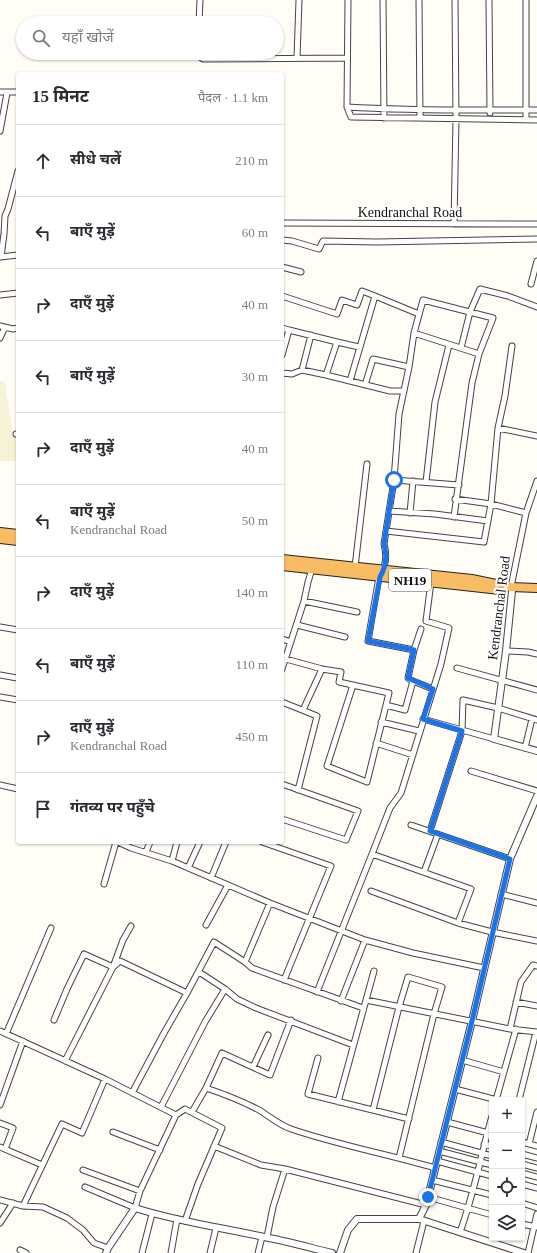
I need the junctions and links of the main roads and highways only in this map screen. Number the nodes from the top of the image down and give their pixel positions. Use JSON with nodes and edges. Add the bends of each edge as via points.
{"nodes":[{"id":1,"x":0,"y":532,"type":"edge"},
{"id":2,"x":16,"y":534,"type":"edge"},
{"id":3,"x":0,"y":539,"type":"edge"},
{"id":4,"x":16,"y":541,"type":"edge"},
{"id":5,"x":284,"y":559,"type":"edge"},
{"id":6,"x":284,"y":566,"type":"edge"},
{"id":7,"x":382,"y":573,"type":"junction"},
{"id":8,"x":537,"y":588,"type":"edge"},
{"id":9,"x":512,"y":589,"type":"junction"},
{"id":10,"x":537,"y":593,"type":"edge"}],
"edges":[{"from":1,"to":2,"type":"highway"},
{"from":3,"to":4,"type":"highway"},
{"from":5,"to":7,"type":"highway","number":"NH19","via":[[355,567]]},
{"from":6,"to":7,"type":"highway","number":"NH19"},
{"from":7,"to":9,"type":"highway","number":"NH19","via":[[431,582]]},
{"from":7,"to":9,"type":"highway","number":"NH19","via":[[472,579]]},
{"from":8,"to":9,"type":"highway","number":"NH19"},
{"from":9,"to":10,"type":"highway","number":"NH19"}]}
